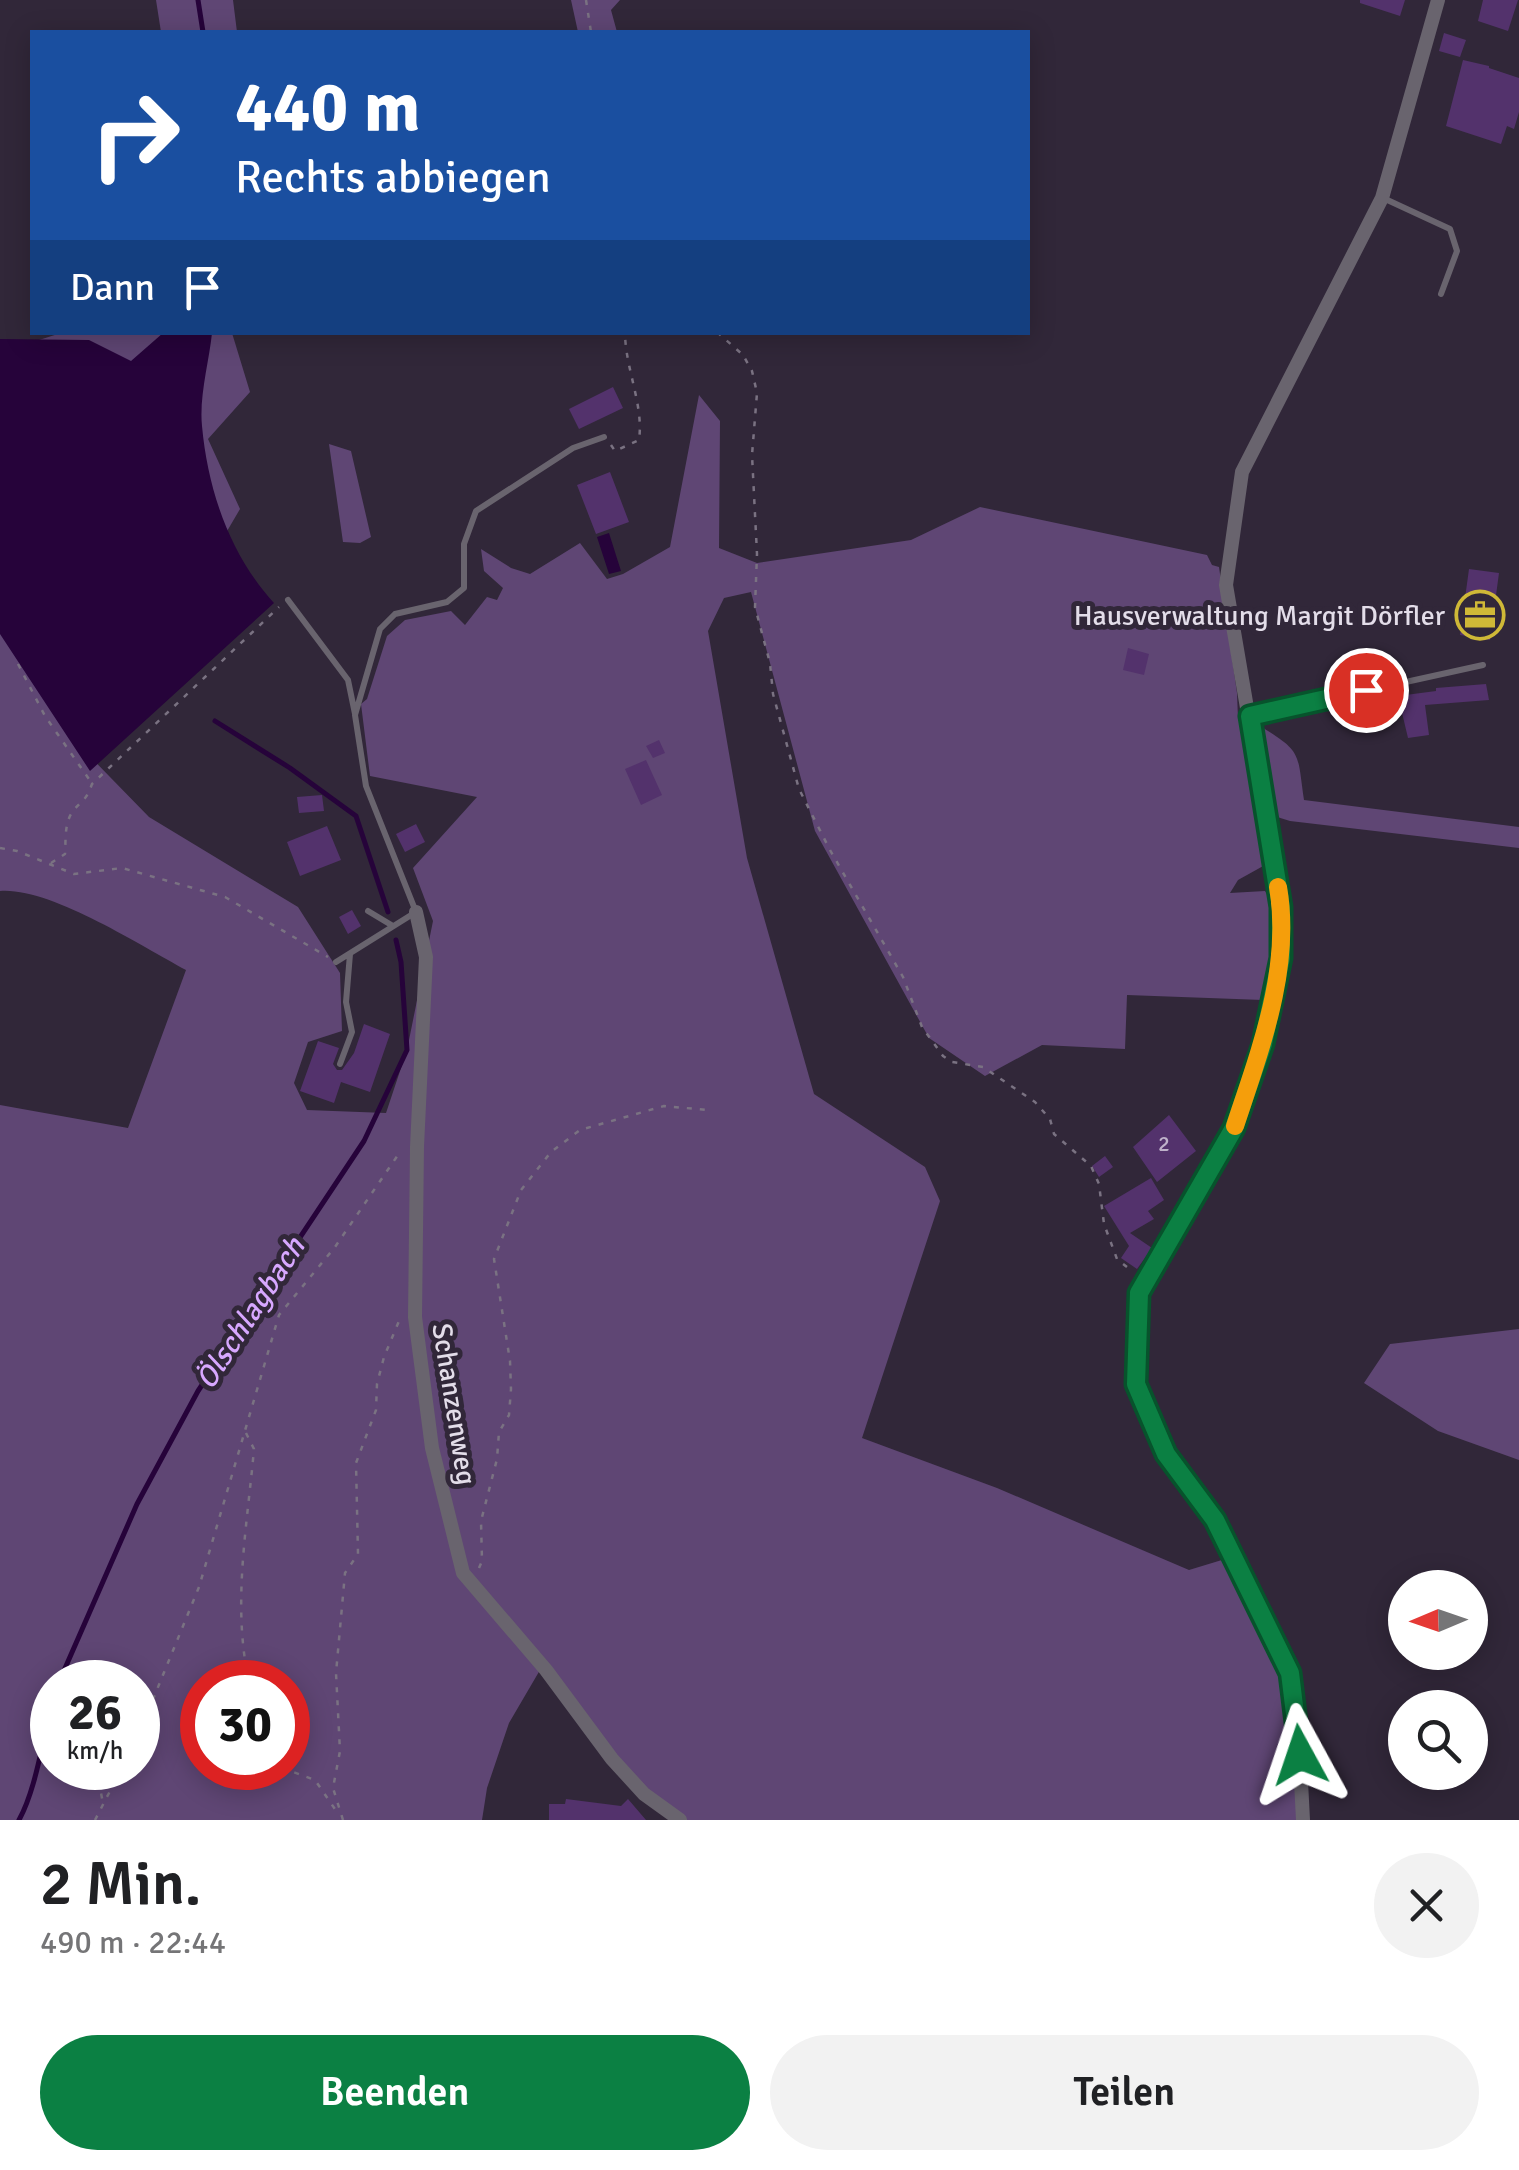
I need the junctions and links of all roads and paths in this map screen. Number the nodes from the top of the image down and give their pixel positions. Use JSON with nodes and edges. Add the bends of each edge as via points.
{"nodes":[{"id":1,"x":586,"y":0,"type":"edge"},
{"id":2,"x":1438,"y":0,"type":"edge"},
{"id":3,"x":591,"y":30,"type":"edge"},
{"id":4,"x":1382,"y":198,"type":"junction"},
{"id":5,"x":1441,"y":294,"type":"dead end"},
{"id":6,"x":625,"y":335,"type":"edge"},
{"id":7,"x":720,"y":335,"type":"edge"},
{"id":8,"x":604,"y":436,"type":"joint"},
{"id":9,"x":288,"y":600,"type":"joint"},
{"id":10,"x":18,"y":664,"type":"dead end"},
{"id":11,"x":1482,"y":665,"type":"dead end"},
{"id":12,"x":355,"y":715,"type":"junction"},
{"id":13,"x":1250,"y":716,"type":"junction"},
{"id":14,"x":92,"y":784,"type":"junction"},
{"id":15,"x":0,"y":848,"type":"edge"},
{"id":16,"x":51,"y":863,"type":"junction"},
{"id":17,"x":368,"y":912,"type":"dead end"},
{"id":18,"x":416,"y":912,"type":"junction"},
{"id":19,"x":393,"y":926,"type":"junction"},
{"id":20,"x":350,"y":952,"type":"junction"},
{"id":21,"x":336,"y":962,"type":"joint"},
{"id":22,"x":340,"y":1064,"type":"dead end"},
{"id":23,"x":707,"y":1110,"type":"dead end"},
{"id":24,"x":418,"y":1126,"type":"junction"},
{"id":25,"x":1146,"y":1280,"type":"junction"},
{"id":26,"x":415,"y":1316,"type":"junction"},
{"id":27,"x":244,"y":1430,"type":"junction"},
{"id":28,"x":472,"y":1582,"type":"junction"},
{"id":29,"x":244,"y":1660,"type":"edge"},
{"id":30,"x":160,"y":1682,"type":"edge"},
{"id":31,"x":310,"y":1778,"type":"edge"},
{"id":32,"x":100,"y":1790,"type":"edge"},
{"id":33,"x":110,"y":1790,"type":"edge"},
{"id":34,"x":103,"y":1804,"type":"junction"},
{"id":35,"x":95,"y":1820,"type":"edge"},
{"id":36,"x":343,"y":1820,"type":"edge"},
{"id":37,"x":680,"y":1820,"type":"edge"},
{"id":38,"x":1303,"y":1820,"type":"edge"}],
"edges":[{"from":1,"to":3,"type":"path"},
{"from":2,"to":4,"type":"street"},
{"from":4,"to":5,"type":"lane","via":[[1450,230],[1457,251]]},
{"from":4,"to":13,"type":"street","via":[[1242,472],[1226,585]]},
{"from":6,"to":8,"type":"path","via":[[639,440],[615,451]]},
{"from":7,"to":25,"type":"path","via":[[743,355],[757,393],[755,606],[799,788],[904,977],[922,1027],[952,1062],[974,1064],[1035,1102],[1054,1134],[1094,1172],[1117,1258]]},
{"from":8,"to":12,"type":"lane","via":[[573,448],[476,511],[464,544],[464,588],[447,602],[395,614],[380,628]]},
{"from":9,"to":12,"type":"lane","via":[[348,680]]},
{"from":9,"to":14,"type":"path"},
{"from":10,"to":14,"type":"path"},
{"from":11,"to":13,"type":"lane"},
{"from":12,"to":18,"type":"lane","via":[[366,786]]},
{"from":13,"to":25,"type":"street","via":[[1281,907],[1281,958],[1263,1044],[1234,1128]]},
{"from":14,"to":16,"type":"path","via":[[67,821],[65,854]]},
{"from":15,"to":16,"type":"path"},
{"from":16,"to":21,"type":"path","via":[[74,874],[122,868],[225,897]]},
{"from":17,"to":19,"type":"lane"},
{"from":18,"to":19,"type":"lane"},
{"from":18,"to":24,"type":"street","name":"Schanzenweg","via":[[426,956]]},
{"from":19,"to":20,"type":"lane"},
{"from":20,"to":21,"type":"lane"},
{"from":20,"to":22,"type":"lane","via":[[346,1002],[352,1032]]},
{"from":23,"to":28,"type":"path","via":[[664,1106],[580,1130],[521,1190],[494,1259],[510,1361],[509,1416],[499,1432],[481,1521],[482,1561]]},
{"from":24,"to":26,"type":"street","name":"Schanzenweg"},
{"from":24,"to":27,"type":"path","via":[[279,1315]]},
{"from":25,"to":38,"type":"street","via":[[1139,1293],[1136,1384],[1166,1454],[1215,1520],[1290,1673]]},
{"from":26,"to":28,"type":"street","name":"Schanzenweg","via":[[432,1448],[463,1573]]},
{"from":26,"to":36,"type":"path","via":[[399,1320],[384,1357],[376,1410],[356,1464],[358,1554],[345,1574],[336,1673],[340,1751],[333,1788]]},
{"from":27,"to":29,"type":"path","via":[[254,1450],[240,1573]]},
{"from":27,"to":30,"type":"path","via":[[199,1587]]},
{"from":28,"to":37,"type":"street","name":"Schanzenweg","via":[[612,1759]]},
{"from":31,"to":36,"type":"path"},
{"from":32,"to":34,"type":"path"},
{"from":33,"to":34,"type":"path"},
{"from":34,"to":35,"type":"path"}]}
